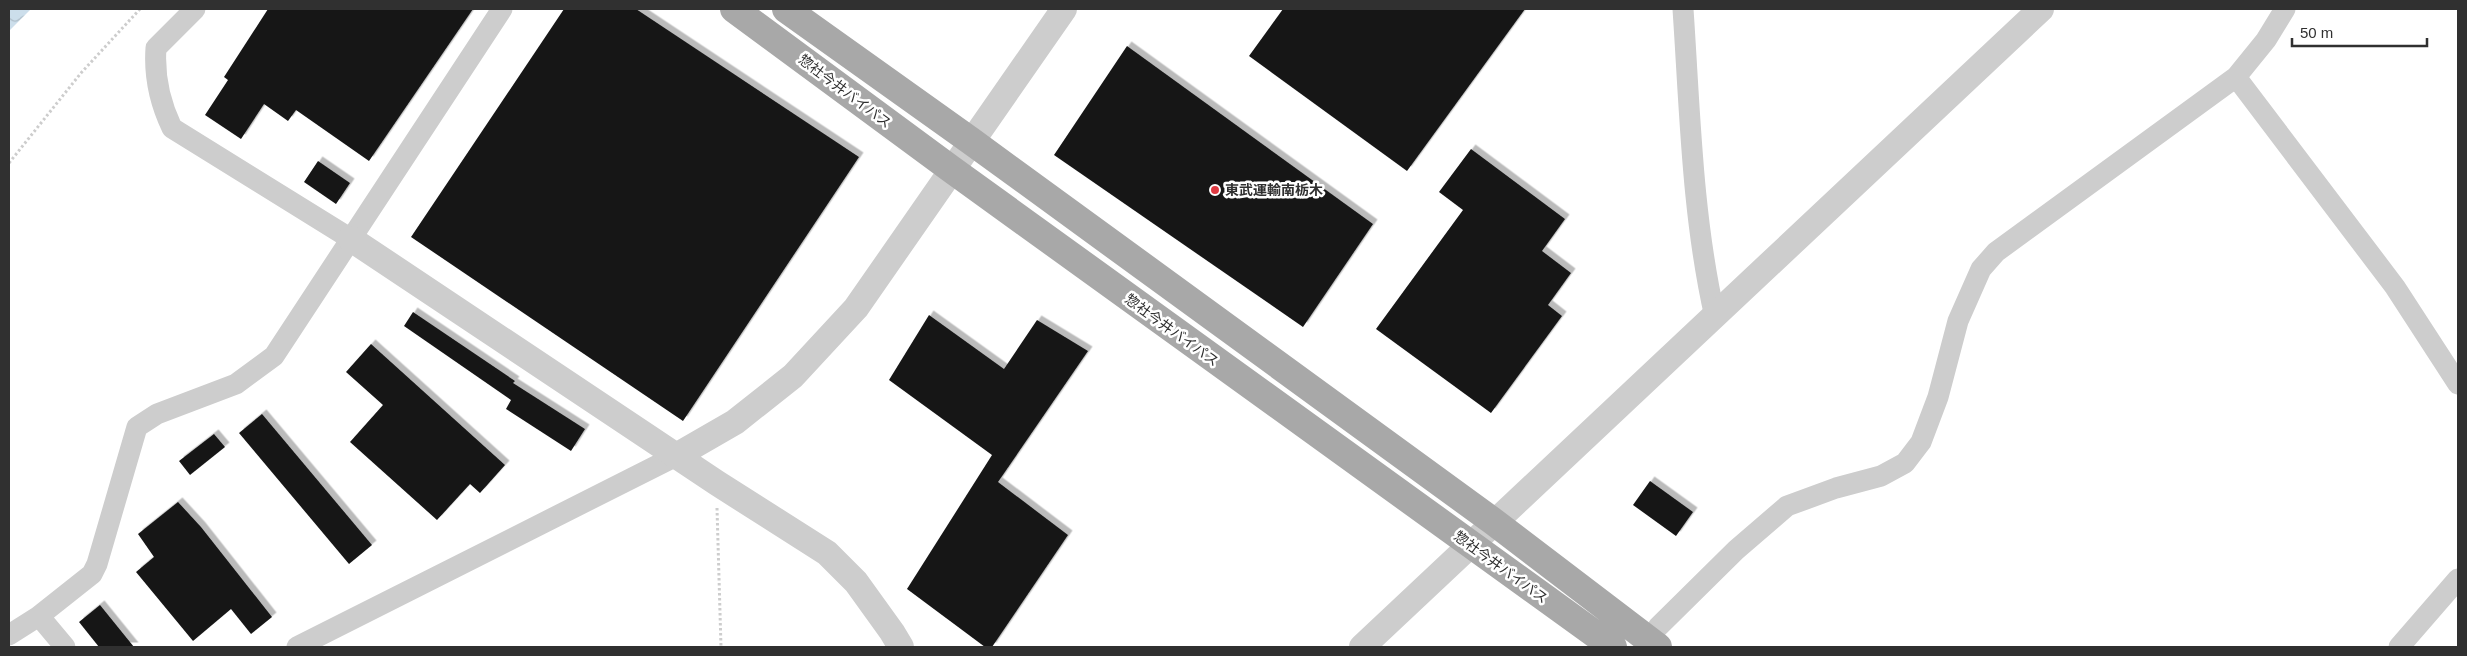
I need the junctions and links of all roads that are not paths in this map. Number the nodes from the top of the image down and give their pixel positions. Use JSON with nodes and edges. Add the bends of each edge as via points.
{"nodes":[{"id":1,"x":195,"y":9,"type":"edge"},
{"id":2,"x":502,"y":9,"type":"edge"},
{"id":3,"x":734,"y":9,"type":"edge"},
{"id":4,"x":786,"y":9,"type":"edge"},
{"id":5,"x":1064,"y":9,"type":"edge"},
{"id":6,"x":1683,"y":9,"type":"edge"},
{"id":7,"x":2041,"y":9,"type":"edge"},
{"id":8,"x":2286,"y":9,"type":"edge"},
{"id":9,"x":2236,"y":77,"type":"junction"},
{"id":10,"x":971,"y":141,"type":"junction"},
{"id":11,"x":951,"y":170,"type":"junction"},
{"id":12,"x":352,"y":239,"type":"junction"},
{"id":13,"x":1715,"y":316,"type":"junction"},
{"id":14,"x":2458,"y":384,"type":"edge"},
{"id":15,"x":676,"y":456,"type":"junction"},
{"id":16,"x":1494,"y":522,"type":"junction"},
{"id":17,"x":1470,"y":545,"type":"junction"},
{"id":18,"x":2458,"y":579,"type":"edge"},
{"id":19,"x":39,"y":616,"type":"junction"},
{"id":20,"x":9,"y":636,"type":"edge"},
{"id":21,"x":1658,"y":637,"type":"edge"},
{"id":22,"x":66,"y":647,"type":"edge"},
{"id":23,"x":297,"y":647,"type":"edge"},
{"id":24,"x":901,"y":647,"type":"edge"},
{"id":25,"x":1362,"y":647,"type":"edge"},
{"id":26,"x":1613,"y":647,"type":"edge"},
{"id":27,"x":2400,"y":647,"type":"edge"}],
"edges":[{"from":1,"to":12,"type":"street","via":[[156,48],[155,69],[172,128]]},
{"from":2,"to":12,"type":"street"},
{"from":3,"to":11,"type":"main road","name":"惣社今井バイパス"},
{"from":4,"to":10,"type":"main road"},
{"from":5,"to":10,"type":"street"},
{"from":6,"to":13,"type":"street","via":[[1704,268]]},
{"from":7,"to":13,"type":"street"},
{"from":8,"to":9,"type":"street"},
{"from":9,"to":14,"type":"street","via":[[2394,287]]},
{"from":9,"to":21,"type":"street","via":[[1996,252],[1981,269],[1958,321],[1921,442],[1905,463],[1881,476],[1786,506],[1736,550]]},
{"from":10,"to":11,"type":"street"},
{"from":10,"to":16,"type":"main road"},
{"from":11,"to":15,"type":"street","via":[[856,308],[793,376],[735,422]]},
{"from":11,"to":17,"type":"main road","name":"惣社今井バイパス"},
{"from":12,"to":15,"type":"street"},
{"from":12,"to":19,"type":"street","via":[[274,356],[236,384],[157,414],[138,427],[98,564],[92,574]]},
{"from":13,"to":16,"type":"street"},
{"from":15,"to":23,"type":"street"},
{"from":15,"to":24,"type":"street","via":[[826,553],[856,582]]},
{"from":16,"to":17,"type":"street"},
{"from":16,"to":21,"type":"main road"},
{"from":17,"to":25,"type":"street"},
{"from":17,"to":26,"type":"main road","name":"惣社今井バイパス"},
{"from":18,"to":27,"type":"street"},
{"from":19,"to":20,"type":"street"},
{"from":19,"to":22,"type":"street"}]}
